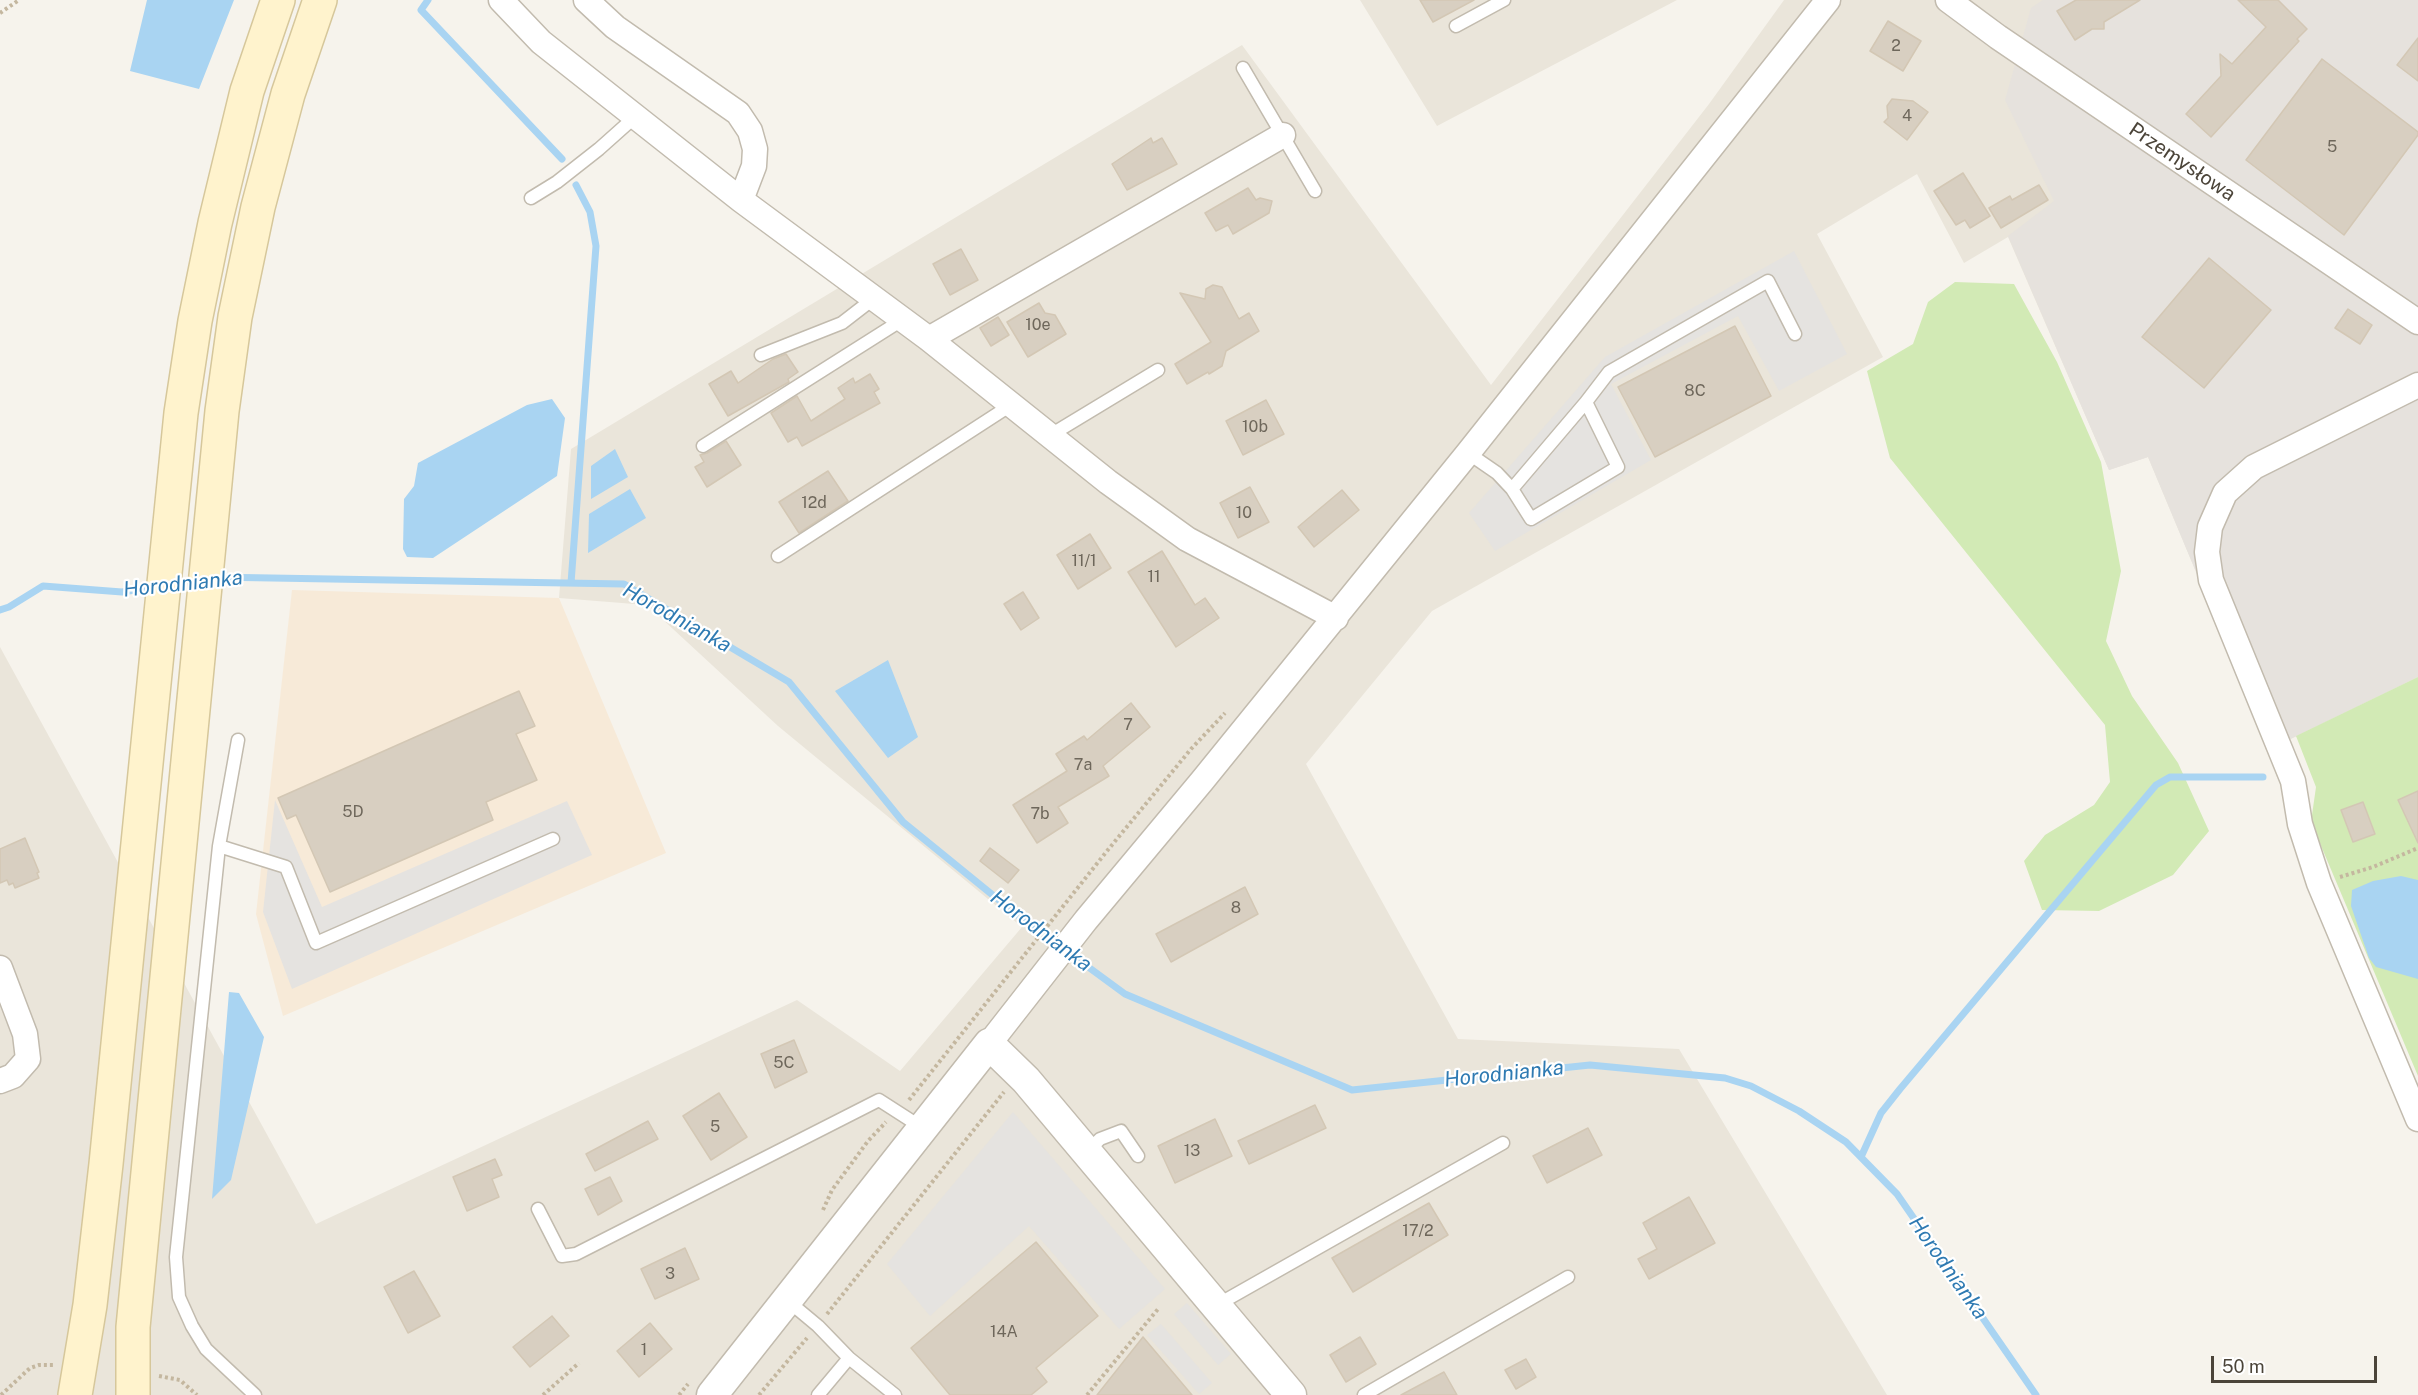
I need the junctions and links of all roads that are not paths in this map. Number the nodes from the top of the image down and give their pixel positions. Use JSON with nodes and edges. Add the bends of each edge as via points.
{"nodes":[{"id":1,"x":278,"y":0,"type":"edge"},
{"id":2,"x":320,"y":0,"type":"edge"},
{"id":3,"x":501,"y":0,"type":"edge"},
{"id":4,"x":586,"y":0,"type":"edge"},
{"id":5,"x":1504,"y":0,"type":"edge"},
{"id":6,"x":1828,"y":0,"type":"edge"},
{"id":7,"x":1948,"y":0,"type":"edge"},
{"id":8,"x":1456,"y":26,"type":"dead end"},
{"id":9,"x":1243,"y":68,"type":"dead end"},
{"id":10,"x":636,"y":116,"type":"junction"},
{"id":11,"x":1283,"y":135,"type":"junction"},
{"id":12,"x":1315,"y":191,"type":"dead end"},
{"id":13,"x":531,"y":198,"type":"dead end"},
{"id":14,"x":741,"y":200,"type":"junction"},
{"id":15,"x":873,"y":299,"type":"junction"},
{"id":16,"x":902,"y":320,"type":"junction"},
{"id":17,"x":2418,"y":322,"type":"edge"},
{"id":18,"x":1795,"y":334,"type":"dead end"},
{"id":19,"x":929,"y":339,"type":"junction"},
{"id":20,"x":761,"y":355,"type":"dead end"},
{"id":21,"x":1158,"y":370,"type":"dead end"},
{"id":22,"x":2418,"y":385,"type":"edge"},
{"id":23,"x":1586,"y":402,"type":"junction"},
{"id":24,"x":1011,"y":405,"type":"junction"},
{"id":25,"x":1049,"y":436,"type":"junction"},
{"id":26,"x":703,"y":446,"type":"dead end"},
{"id":27,"x":1468,"y":453,"type":"junction"},
{"id":28,"x":1512,"y":489,"type":"junction"},
{"id":29,"x":778,"y":556,"type":"dead end"},
{"id":30,"x":1336,"y":618,"type":"junction"},
{"id":31,"x":238,"y":740,"type":"dead end"},
{"id":32,"x":553,"y":839,"type":"dead end"},
{"id":33,"x":219,"y":846,"type":"junction"},
{"id":34,"x":0,"y":968,"type":"edge"},
{"id":35,"x":988,"y":1044,"type":"junction"},
{"id":36,"x":0,"y":1081,"type":"edge"},
{"id":37,"x":2418,"y":1119,"type":"edge"},
{"id":38,"x":921,"y":1127,"type":"junction"},
{"id":39,"x":1503,"y":1143,"type":"dead end"},
{"id":40,"x":1086,"y":1153,"type":"junction"},
{"id":41,"x":1138,"y":1156,"type":"dead end"},
{"id":42,"x":538,"y":1209,"type":"dead end"},
{"id":43,"x":1568,"y":1276,"type":"dead end"},
{"id":44,"x":788,"y":1301,"type":"junction"},
{"id":45,"x":1216,"y":1306,"type":"junction"},
{"id":46,"x":849,"y":1358,"type":"junction"},
{"id":47,"x":146,"y":1386,"type":"edge"},
{"id":48,"x":75,"y":1395,"type":"edge"},
{"id":49,"x":255,"y":1395,"type":"edge"},
{"id":50,"x":712,"y":1395,"type":"edge"},
{"id":51,"x":818,"y":1395,"type":"edge"},
{"id":52,"x":895,"y":1395,"type":"edge"},
{"id":53,"x":1291,"y":1395,"type":"edge"},
{"id":54,"x":1364,"y":1395,"type":"edge"}],
"edges":[{"from":1,"to":48,"type":"main road","via":[[247,91],[214,223],[181,413],[105,1176]]},
{"from":2,"to":47,"type":"main road","via":[[288,94],[258,207],[222,411],[133,1327]]},
{"from":3,"to":10,"type":"street","via":[[541,42]]},
{"from":4,"to":14,"type":"street","via":[[615,27],[738,113],[755,148],[754,166]]},
{"from":5,"to":8,"type":"lane"},
{"from":6,"to":27,"type":"street"},
{"from":7,"to":17,"type":"street","name":"Przemysłowa"},
{"from":9,"to":11,"type":"lane"},
{"from":10,"to":13,"type":"lane","via":[[566,176]]},
{"from":10,"to":14,"type":"street"},
{"from":11,"to":12,"type":"lane"},
{"from":11,"to":19,"type":"street"},
{"from":14,"to":15,"type":"street"},
{"from":15,"to":16,"type":"street"},
{"from":15,"to":20,"type":"lane","via":[[842,323]]},
{"from":16,"to":19,"type":"street"},
{"from":16,"to":26,"type":"lane"},
{"from":18,"to":23,"type":"lane","via":[[1768,281],[1609,372]]},
{"from":19,"to":24,"type":"street"},
{"from":21,"to":25,"type":"lane"},
{"from":22,"to":37,"type":"street","via":[[2254,467],[2225,493],[2210,527],[2207,552],[2211,580],[2293,781],[2300,824],[2319,883]]},
{"from":23,"to":28,"type":"lane"},
{"from":23,"to":28,"type":"lane","via":[[1618,467],[1531,519]]},
{"from":24,"to":25,"type":"street"},
{"from":24,"to":29,"type":"lane"},
{"from":25,"to":30,"type":"street","via":[[1187,539]]},
{"from":27,"to":28,"type":"lane"},
{"from":27,"to":30,"type":"street"},
{"from":30,"to":35,"type":"street"},
{"from":31,"to":33,"type":"lane"},
{"from":32,"to":33,"type":"lane","via":[[316,944],[286,867]]},
{"from":33,"to":49,"type":"lane","via":[[176,1257],[179,1297],[192,1326],[206,1349]]},
{"from":34,"to":36,"type":"street","via":[[25,1034],[28,1059],[14,1076]]},
{"from":35,"to":38,"type":"street"},
{"from":35,"to":40,"type":"street","via":[[1019,1072]]},
{"from":38,"to":42,"type":"lane","via":[[879,1100],[576,1254],[562,1256]]},
{"from":38,"to":44,"type":"street"},
{"from":39,"to":45,"type":"lane"},
{"from":40,"to":41,"type":"lane","via":[[1100,1139],[1121,1131]]},
{"from":40,"to":45,"type":"street"},
{"from":43,"to":54,"type":"lane"},
{"from":44,"to":46,"type":"lane"},
{"from":44,"to":50,"type":"street"},
{"from":45,"to":53,"type":"street"},
{"from":46,"to":51,"type":"lane"},
{"from":46,"to":52,"type":"lane"}]}
